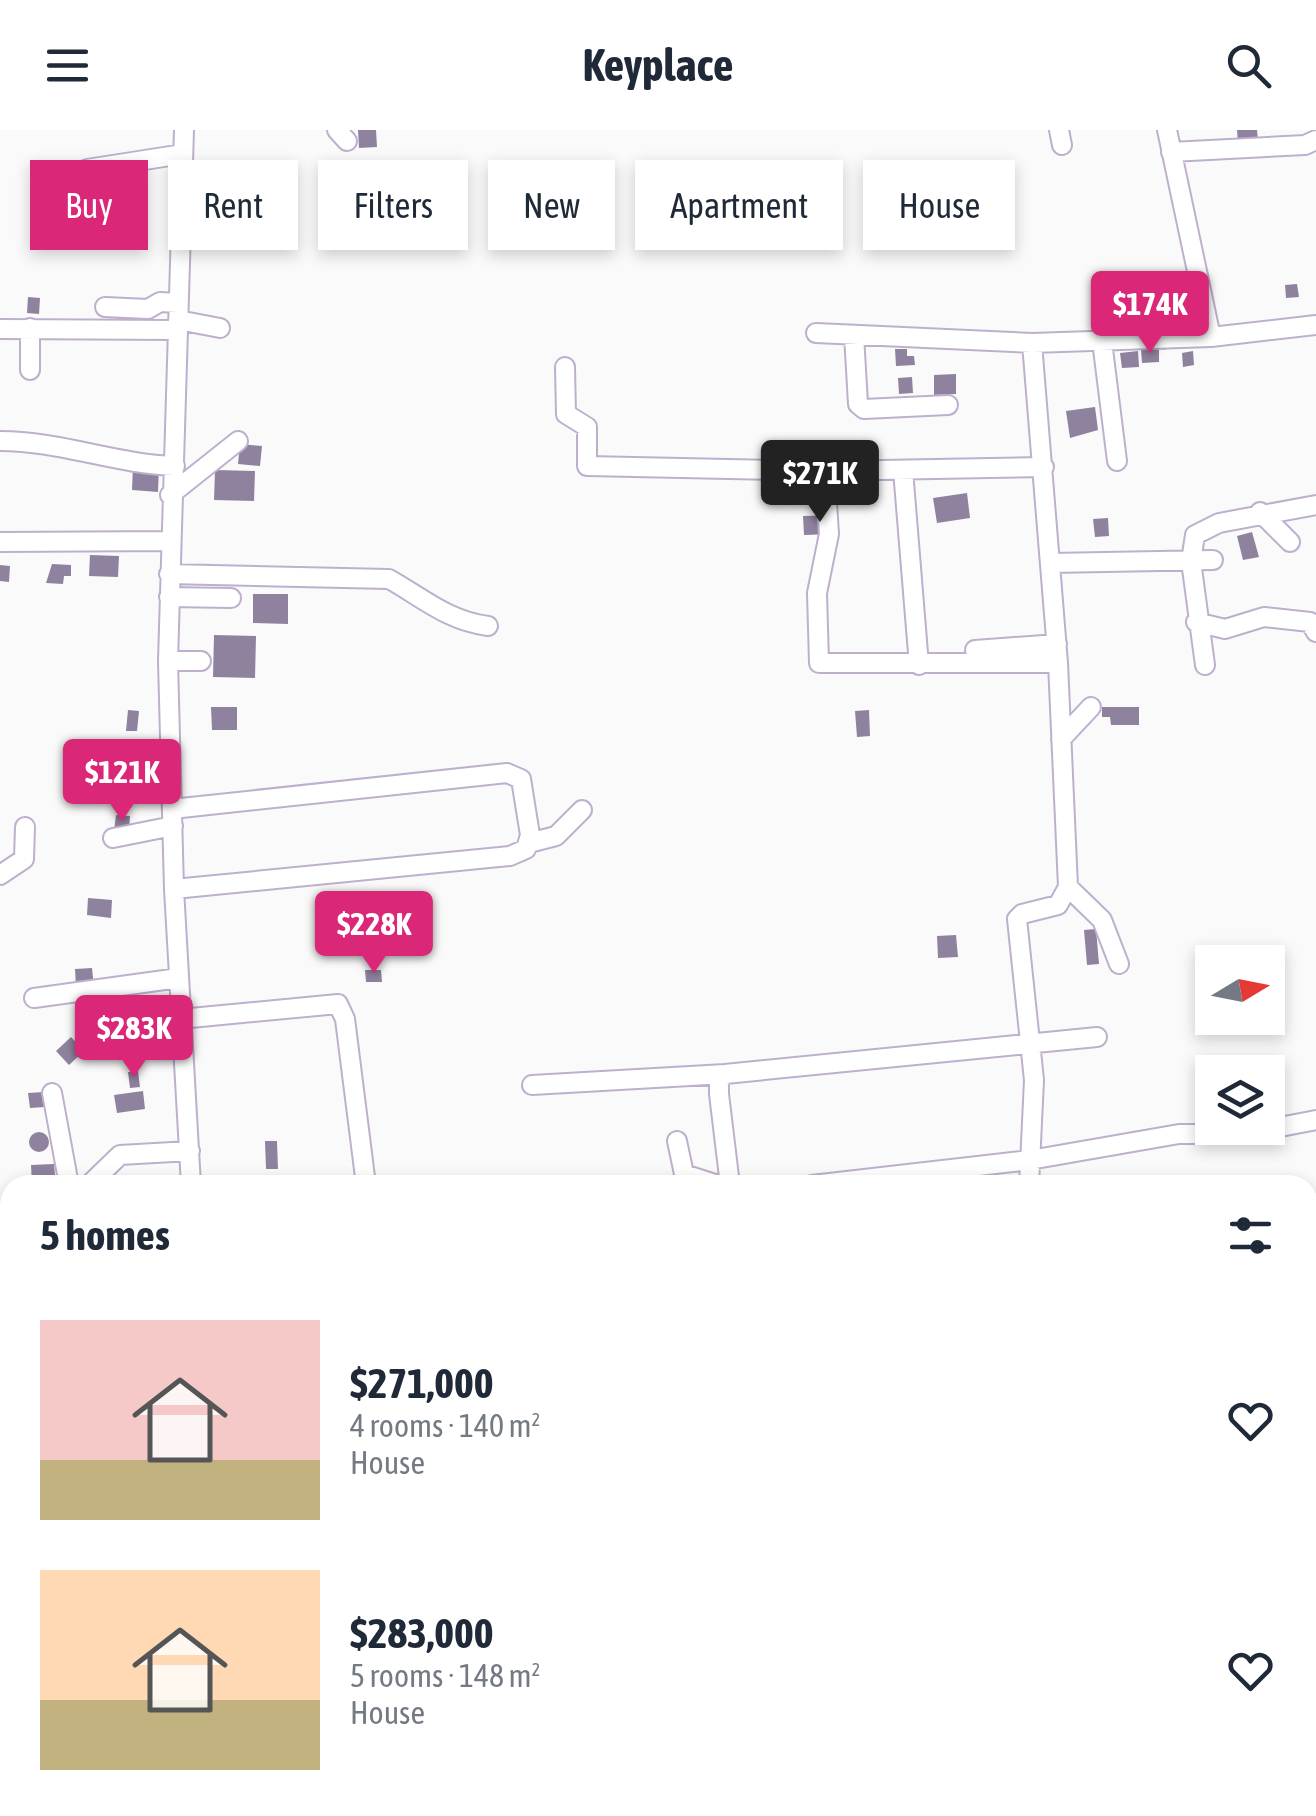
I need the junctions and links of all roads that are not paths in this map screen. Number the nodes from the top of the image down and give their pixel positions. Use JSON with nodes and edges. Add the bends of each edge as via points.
{"nodes":[{"id":1,"x":184,"y":130,"type":"edge"},
{"id":2,"x":1167,"y":130,"type":"edge"},
{"id":3,"x":1316,"y":140,"type":"edge"},
{"id":4,"x":1171,"y":152,"type":"junction"},
{"id":5,"x":183,"y":154,"type":"junction"},
{"id":6,"x":145,"y":160,"type":"edge"},
{"id":7,"x":1160,"y":300,"type":"dead end"},
{"id":8,"x":105,"y":308,"type":"dead end"},
{"id":9,"x":177,"y":318,"type":"junction"},
{"id":10,"x":1316,"y":325,"type":"edge"},
{"id":11,"x":30,"y":328,"type":"junction"},
{"id":12,"x":220,"y":328,"type":"dead end"},
{"id":13,"x":0,"y":329,"type":"edge"},
{"id":14,"x":816,"y":333,"type":"dead end"},
{"id":15,"x":854,"y":335,"type":"junction"},
{"id":16,"x":1211,"y":338,"type":"junction"},
{"id":17,"x":1163,"y":339,"type":"junction"},
{"id":18,"x":1102,"y":341,"type":"junction"},
{"id":19,"x":1032,"y":343,"type":"junction"},
{"id":20,"x":565,"y":367,"type":"dead end"},
{"id":21,"x":30,"y":370,"type":"dead end"},
{"id":22,"x":948,"y":405,"type":"dead end"},
{"id":23,"x":0,"y":441,"type":"edge"},
{"id":24,"x":238,"y":441,"type":"dead end"},
{"id":25,"x":1117,"y":461,"type":"dead end"},
{"id":26,"x":175,"y":466,"type":"junction"},
{"id":27,"x":1044,"y":467,"type":"junction"},
{"id":28,"x":902,"y":470,"type":"junction"},
{"id":29,"x":825,"y":471,"type":"junction"},
{"id":30,"x":170,"y":495,"type":"junction"},
{"id":31,"x":1316,"y":505,"type":"edge"},
{"id":32,"x":1260,"y":512,"type":"junction"},
{"id":33,"x":170,"y":541,"type":"junction"},
{"id":34,"x":0,"y":542,"type":"edge"},
{"id":35,"x":1290,"y":542,"type":"dead end"},
{"id":36,"x":1191,"y":560,"type":"junction"},
{"id":37,"x":1213,"y":560,"type":"dead end"},
{"id":38,"x":1051,"y":563,"type":"junction"},
{"id":39,"x":169,"y":574,"type":"junction"},
{"id":40,"x":169,"y":597,"type":"junction"},
{"id":41,"x":231,"y":598,"type":"dead end"},
{"id":42,"x":1196,"y":622,"type":"junction"},
{"id":43,"x":488,"y":626,"type":"dead end"},
{"id":44,"x":1316,"y":632,"type":"edge"},
{"id":45,"x":975,"y":650,"type":"dead end"},
{"id":46,"x":1057,"y":654,"type":"junction"},
{"id":47,"x":168,"y":660,"type":"junction"},
{"id":48,"x":201,"y":661,"type":"dead end"},
{"id":49,"x":1205,"y":665,"type":"dead end"},
{"id":50,"x":919,"y":666,"type":"junction"},
{"id":51,"x":1091,"y":707,"type":"dead end"},
{"id":52,"x":1061,"y":739,"type":"junction"},
{"id":53,"x":582,"y":810,"type":"dead end"},
{"id":54,"x":172,"y":818,"type":"junction"},
{"id":55,"x":26,"y":827,"type":"dead end"},
{"id":56,"x":114,"y":838,"type":"dead end"},
{"id":57,"x":529,"y":843,"type":"junction"},
{"id":58,"x":0,"y":874,"type":"edge"},
{"id":59,"x":1068,"y":887,"type":"junction"},
{"id":60,"x":174,"y":889,"type":"junction"},
{"id":61,"x":1119,"y":964,"type":"dead end"},
{"id":62,"x":179,"y":978,"type":"junction"},
{"id":63,"x":34,"y":998,"type":"dead end"},
{"id":64,"x":180,"y":1018,"type":"junction"},
{"id":65,"x":1097,"y":1037,"type":"dead end"},
{"id":66,"x":1030,"y":1043,"type":"junction"},
{"id":67,"x":724,"y":1074,"type":"junction"},
{"id":68,"x":532,"y":1086,"type":"dead end"},
{"id":69,"x":52,"y":1093,"type":"dead end"},
{"id":70,"x":1316,"y":1120,"type":"edge"},
{"id":71,"x":677,"y":1141,"type":"dead end"},
{"id":72,"x":190,"y":1151,"type":"junction"},
{"id":73,"x":1030,"y":1160,"type":"junction"},
{"id":74,"x":67,"y":1175,"type":"edge"},
{"id":75,"x":100,"y":1175,"type":"edge"},
{"id":76,"x":191,"y":1175,"type":"edge"},
{"id":77,"x":365,"y":1175,"type":"edge"},
{"id":78,"x":687,"y":1175,"type":"edge"},
{"id":79,"x":729,"y":1175,"type":"edge"},
{"id":80,"x":911,"y":1175,"type":"edge"},
{"id":81,"x":1029,"y":1175,"type":"edge"}],
"edges":[{"from":1,"to":5,"type":"street"},
{"from":2,"to":4,"type":"street"},
{"from":3,"to":4,"type":"street"},
{"from":4,"to":16,"type":"street"},
{"from":5,"to":6,"type":"street"},
{"from":5,"to":9,"type":"street"},
{"from":7,"to":17,"type":"street"},
{"from":8,"to":9,"type":"street","via":[[160,302]]},
{"from":9,"to":11,"type":"street"},
{"from":9,"to":12,"type":"street"},
{"from":9,"to":26,"type":"street"},
{"from":10,"to":16,"type":"street"},
{"from":11,"to":13,"type":"street"},
{"from":11,"to":21,"type":"street"},
{"from":14,"to":15,"type":"street"},
{"from":15,"to":19,"type":"street"},
{"from":15,"to":22,"type":"street","via":[[858,404]]},
{"from":16,"to":17,"type":"street"},
{"from":17,"to":18,"type":"street"},
{"from":18,"to":19,"type":"street"},
{"from":18,"to":25,"type":"street"},
{"from":19,"to":27,"type":"street"},
{"from":20,"to":29,"type":"street","via":[[566,414],[588,428],[587,466]]},
{"from":23,"to":26,"type":"street","via":[[54,442],[126,462]]},
{"from":24,"to":30,"type":"street"},
{"from":26,"to":30,"type":"street"},
{"from":27,"to":28,"type":"street"},
{"from":27,"to":38,"type":"street"},
{"from":28,"to":29,"type":"street"},
{"from":28,"to":50,"type":"street"},
{"from":29,"to":50,"type":"street","via":[[829,534],[817,593],[819,663]]},
{"from":30,"to":33,"type":"street"},
{"from":31,"to":32,"type":"street"},
{"from":32,"to":35,"type":"street"},
{"from":32,"to":36,"type":"street","via":[[1195,535]]},
{"from":33,"to":34,"type":"street"},
{"from":33,"to":39,"type":"street"},
{"from":36,"to":37,"type":"street"},
{"from":36,"to":38,"type":"street"},
{"from":36,"to":42,"type":"street"},
{"from":38,"to":46,"type":"street"},
{"from":39,"to":40,"type":"street"},
{"from":39,"to":43,"type":"street","via":[[389,579],[452,617]]},
{"from":40,"to":41,"type":"street"},
{"from":40,"to":47,"type":"street"},
{"from":42,"to":44,"type":"street","via":[[1225,629],[1264,616],[1310,622]]},
{"from":42,"to":49,"type":"street"},
{"from":45,"to":46,"type":"street"},
{"from":46,"to":50,"type":"street"},
{"from":46,"to":52,"type":"street"},
{"from":47,"to":48,"type":"street"},
{"from":47,"to":54,"type":"street"},
{"from":51,"to":52,"type":"street"},
{"from":52,"to":59,"type":"street"},
{"from":53,"to":57,"type":"street","via":[[556,836]]},
{"from":54,"to":56,"type":"street"},
{"from":54,"to":57,"type":"street","via":[[507,774],[521,779]]},
{"from":54,"to":60,"type":"street"},
{"from":55,"to":58,"type":"street","via":[[24,859]]},
{"from":57,"to":60,"type":"street","via":[[510,856]]},
{"from":59,"to":61,"type":"street","via":[[1102,920]]},
{"from":59,"to":66,"type":"street","via":[[1058,904],[1017,919]]},
{"from":60,"to":62,"type":"street"},
{"from":62,"to":63,"type":"street"},
{"from":62,"to":64,"type":"street"},
{"from":64,"to":72,"type":"street"},
{"from":64,"to":77,"type":"street","via":[[338,1004],[346,1019]]},
{"from":65,"to":66,"type":"street"},
{"from":66,"to":67,"type":"street"},
{"from":66,"to":73,"type":"street"},
{"from":67,"to":68,"type":"street"},
{"from":67,"to":79,"type":"street","via":[[719,1094]]},
{"from":69,"to":74,"type":"street"},
{"from":70,"to":73,"type":"street","via":[[1244,1134],[1179,1134]]},
{"from":71,"to":78,"type":"street"},
{"from":72,"to":75,"type":"street","via":[[120,1155]]},
{"from":72,"to":76,"type":"street"},
{"from":73,"to":80,"type":"street"},
{"from":73,"to":81,"type":"street"}]}
